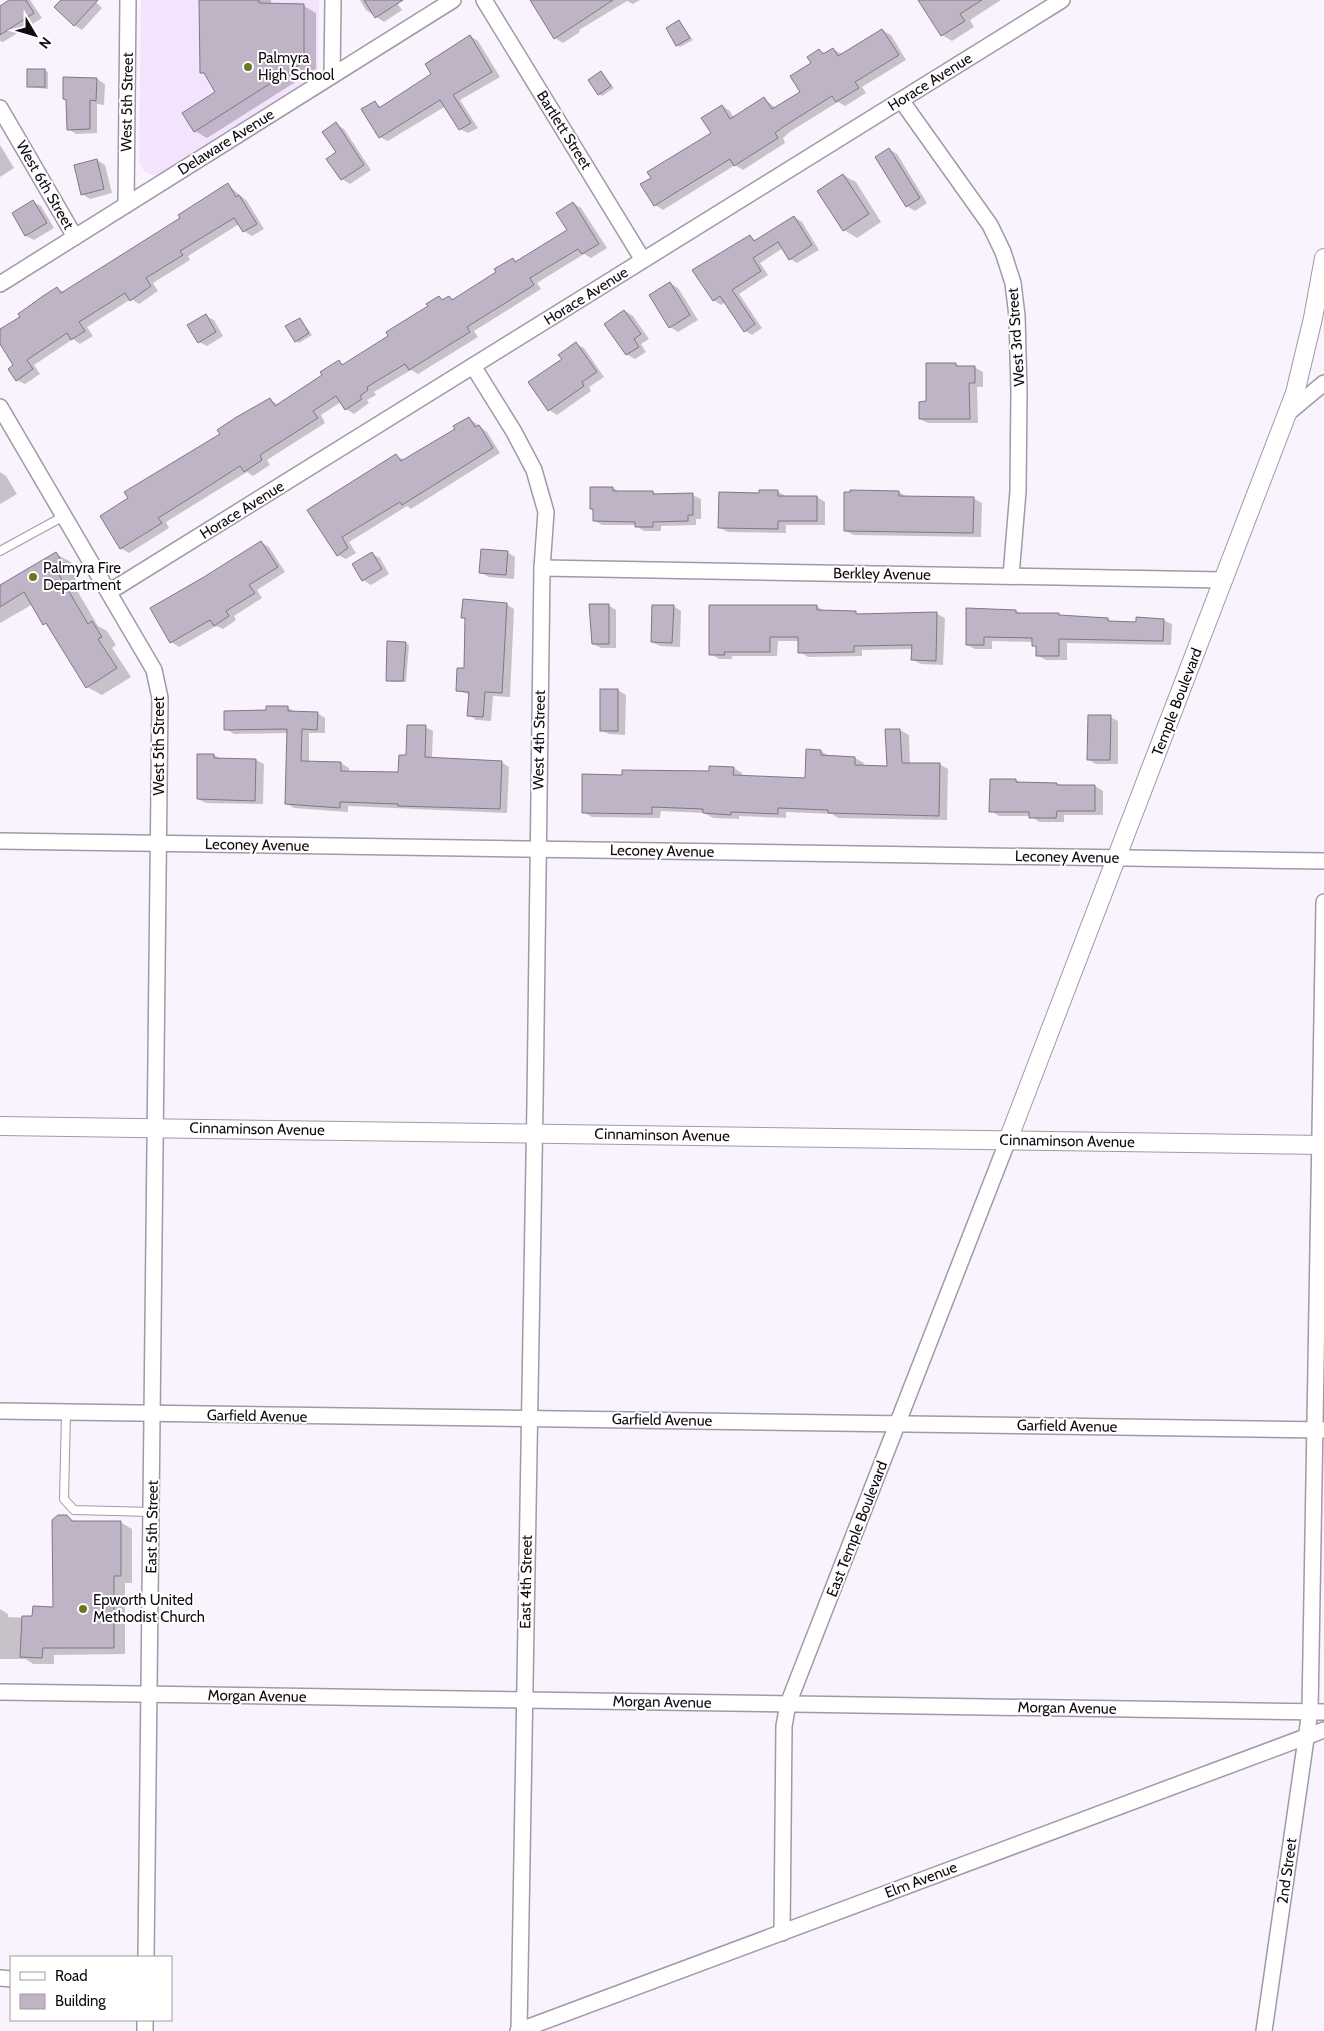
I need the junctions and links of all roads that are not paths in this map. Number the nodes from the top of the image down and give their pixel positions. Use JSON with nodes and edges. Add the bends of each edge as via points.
{"nodes":[{"id":1,"x":128,"y":0,"type":"edge"},
{"id":2,"x":333,"y":0,"type":"edge"},
{"id":3,"x":453,"y":0,"type":"edge"},
{"id":4,"x":484,"y":0,"type":"edge"},
{"id":5,"x":1062,"y":0,"type":"edge"},
{"id":6,"x":332,"y":76,"type":"junction"},
{"id":7,"x":901,"y":100,"type":"junction"},
{"id":8,"x":0,"y":108,"type":"edge"},
{"id":9,"x":126,"y":205,"type":"junction"},
{"id":10,"x":75,"y":237,"type":"junction"},
{"id":11,"x":1324,"y":258,"type":"edge"},
{"id":12,"x":643,"y":260,"type":"junction"},
{"id":13,"x":0,"y":284,"type":"edge"},
{"id":14,"x":1321,"y":292,"type":"edge"},
{"id":15,"x":473,"y":366,"type":"junction"},
{"id":16,"x":1324,"y":383,"type":"edge"},
{"id":17,"x":0,"y":406,"type":"edge"},
{"id":18,"x":1288,"y":414,"type":"junction"},
{"id":19,"x":64,"y":516,"type":"junction"},
{"id":20,"x":0,"y":551,"type":"edge"},
{"id":21,"x":542,"y":568,"type":"junction"},
{"id":22,"x":1011,"y":576,"type":"junction"},
{"id":23,"x":1223,"y":580,"type":"junction"},
{"id":24,"x":109,"y":592,"type":"junction"},
{"id":25,"x":0,"y":841,"type":"edge"},
{"id":26,"x":158,"y":844,"type":"junction"},
{"id":27,"x":538,"y":849,"type":"junction"},
{"id":28,"x":1117,"y":858,"type":"junction"},
{"id":29,"x":1324,"y":861,"type":"edge"},
{"id":30,"x":1324,"y":902,"type":"edge"},
{"id":31,"x":0,"y":1126,"type":"edge"},
{"id":32,"x":155,"y":1127,"type":"junction"},
{"id":33,"x":534,"y":1134,"type":"junction"},
{"id":34,"x":1008,"y":1140,"type":"junction"},
{"id":35,"x":1322,"y":1145,"type":"edge"},
{"id":36,"x":0,"y":1412,"type":"edge"},
{"id":37,"x":66,"y":1413,"type":"junction"},
{"id":38,"x":154,"y":1414,"type":"junction"},
{"id":39,"x":529,"y":1419,"type":"junction"},
{"id":40,"x":898,"y":1424,"type":"junction"},
{"id":41,"x":1319,"y":1430,"type":"edge"},
{"id":42,"x":152,"y":1512,"type":"junction"},
{"id":43,"x":0,"y":1692,"type":"edge"},
{"id":44,"x":149,"y":1695,"type":"junction"},
{"id":45,"x":524,"y":1700,"type":"junction"},
{"id":46,"x":788,"y":1704,"type":"junction"},
{"id":47,"x":1317,"y":1712,"type":"edge"},
{"id":48,"x":1324,"y":1730,"type":"edge"},
{"id":49,"x":1306,"y":1736,"type":"junction"},
{"id":50,"x":782,"y":1932,"type":"junction"},
{"id":51,"x":146,"y":1956,"type":"edge"},
{"id":52,"x":518,"y":2031,"type":"edge"},
{"id":53,"x":1264,"y":2031,"type":"edge"}],
"edges":[{"from":1,"to":9,"type":"street","name":"West 5th Street"},
{"from":2,"to":6,"type":"street"},
{"from":3,"to":6,"type":"street","name":"Delaware Avenue"},
{"from":4,"to":12,"type":"street","name":"Bartlett Street"},
{"from":5,"to":7,"type":"street","name":"Horace Avenue"},
{"from":6,"to":9,"type":"street","name":"Delaware Avenue"},
{"from":7,"to":12,"type":"street","name":"Horace Avenue"},
{"from":7,"to":22,"type":"street","name":"West 3rd Street","via":[[990,225],[1013,283],[1019,391],[1018,491]]},
{"from":8,"to":10,"type":"street","name":"West 6th Street"},
{"from":9,"to":10,"type":"street","name":"Delaware Avenue"},
{"from":10,"to":13,"type":"street","name":"Delaware Avenue"},
{"from":11,"to":14,"type":"street","name":"Temple Boulevard"},
{"from":12,"to":15,"type":"street","name":"Horace Avenue"},
{"from":14,"to":18,"type":"street","name":"Temple Boulevard"},
{"from":15,"to":21,"type":"street","name":"West 4th Street","via":[[534,470],[546,512]]},
{"from":15,"to":24,"type":"street","name":"Horace Avenue"},
{"from":16,"to":18,"type":"street"},
{"from":17,"to":19,"type":"street","name":"West 5th Street"},
{"from":18,"to":23,"type":"street","name":"Temple Boulevard"},
{"from":19,"to":20,"type":"lane"},
{"from":19,"to":24,"type":"street","name":"West 5th Street"},
{"from":21,"to":22,"type":"street","name":"Berkley Avenue"},
{"from":21,"to":27,"type":"street","name":"West 4th Street"},
{"from":22,"to":23,"type":"street","name":"Berkley Avenue"},
{"from":23,"to":28,"type":"street","name":"Temple Boulevard"},
{"from":24,"to":26,"type":"street","name":"West 5th Street","via":[[154,670],[159,690]]},
{"from":25,"to":26,"type":"street","name":"Leconey Avenue"},
{"from":26,"to":27,"type":"street","name":"Leconey Avenue"},
{"from":26,"to":32,"type":"street","name":"West 5th Street"},
{"from":27,"to":28,"type":"street","name":"Leconey Avenue"},
{"from":27,"to":33,"type":"street","name":"West 4th Street"},
{"from":28,"to":29,"type":"street","name":"Leconey Avenue"},
{"from":28,"to":34,"type":"street","name":"Temple Boulevard"},
{"from":30,"to":35,"type":"street","name":"2nd Street"},
{"from":31,"to":32,"type":"street","name":"Cinnaminson Avenue"},
{"from":32,"to":33,"type":"street","name":"Cinnaminson Avenue"},
{"from":32,"to":38,"type":"street","name":"East 5th Street"},
{"from":33,"to":34,"type":"street","name":"Cinnaminson Avenue"},
{"from":33,"to":39,"type":"street","name":"East 4th Street"},
{"from":34,"to":35,"type":"street","name":"Cinnaminson Avenue"},
{"from":34,"to":40,"type":"street","name":"East Temple Boulevard"},
{"from":35,"to":41,"type":"street","name":"2nd Street"},
{"from":36,"to":37,"type":"street","name":"Garfield Avenue"},
{"from":37,"to":38,"type":"street","name":"Garfield Avenue"},
{"from":37,"to":42,"type":"lane","via":[[64,1499],[74,1510]]},
{"from":38,"to":39,"type":"street","name":"Garfield Avenue"},
{"from":38,"to":42,"type":"street","name":"East 5th Street"},
{"from":39,"to":40,"type":"street","name":"Garfield Avenue"},
{"from":39,"to":45,"type":"street","name":"East 4th Street"},
{"from":40,"to":41,"type":"street","name":"Garfield Avenue"},
{"from":40,"to":46,"type":"street","name":"East Temple Boulevard"},
{"from":41,"to":47,"type":"street","name":"2nd Street"},
{"from":42,"to":44,"type":"street","name":"East 5th Street"},
{"from":43,"to":44,"type":"street","name":"Morgan Avenue"},
{"from":44,"to":45,"type":"street","name":"Morgan Avenue"},
{"from":44,"to":51,"type":"street","name":"East 5th Street"},
{"from":45,"to":46,"type":"street","name":"Morgan Avenue"},
{"from":45,"to":52,"type":"street","name":"East 4th Street"},
{"from":46,"to":47,"type":"street","name":"Morgan Avenue"},
{"from":46,"to":50,"type":"street","name":"East Temple Boulevard","via":[[784,1726]]},
{"from":47,"to":49,"type":"street","name":"2nd Street"},
{"from":48,"to":49,"type":"street","name":"Elm Avenue"},
{"from":49,"to":50,"type":"street","name":"Elm Avenue"},
{"from":49,"to":53,"type":"street","name":"2nd Street"},
{"from":50,"to":52,"type":"street","name":"Elm Avenue"}]}
